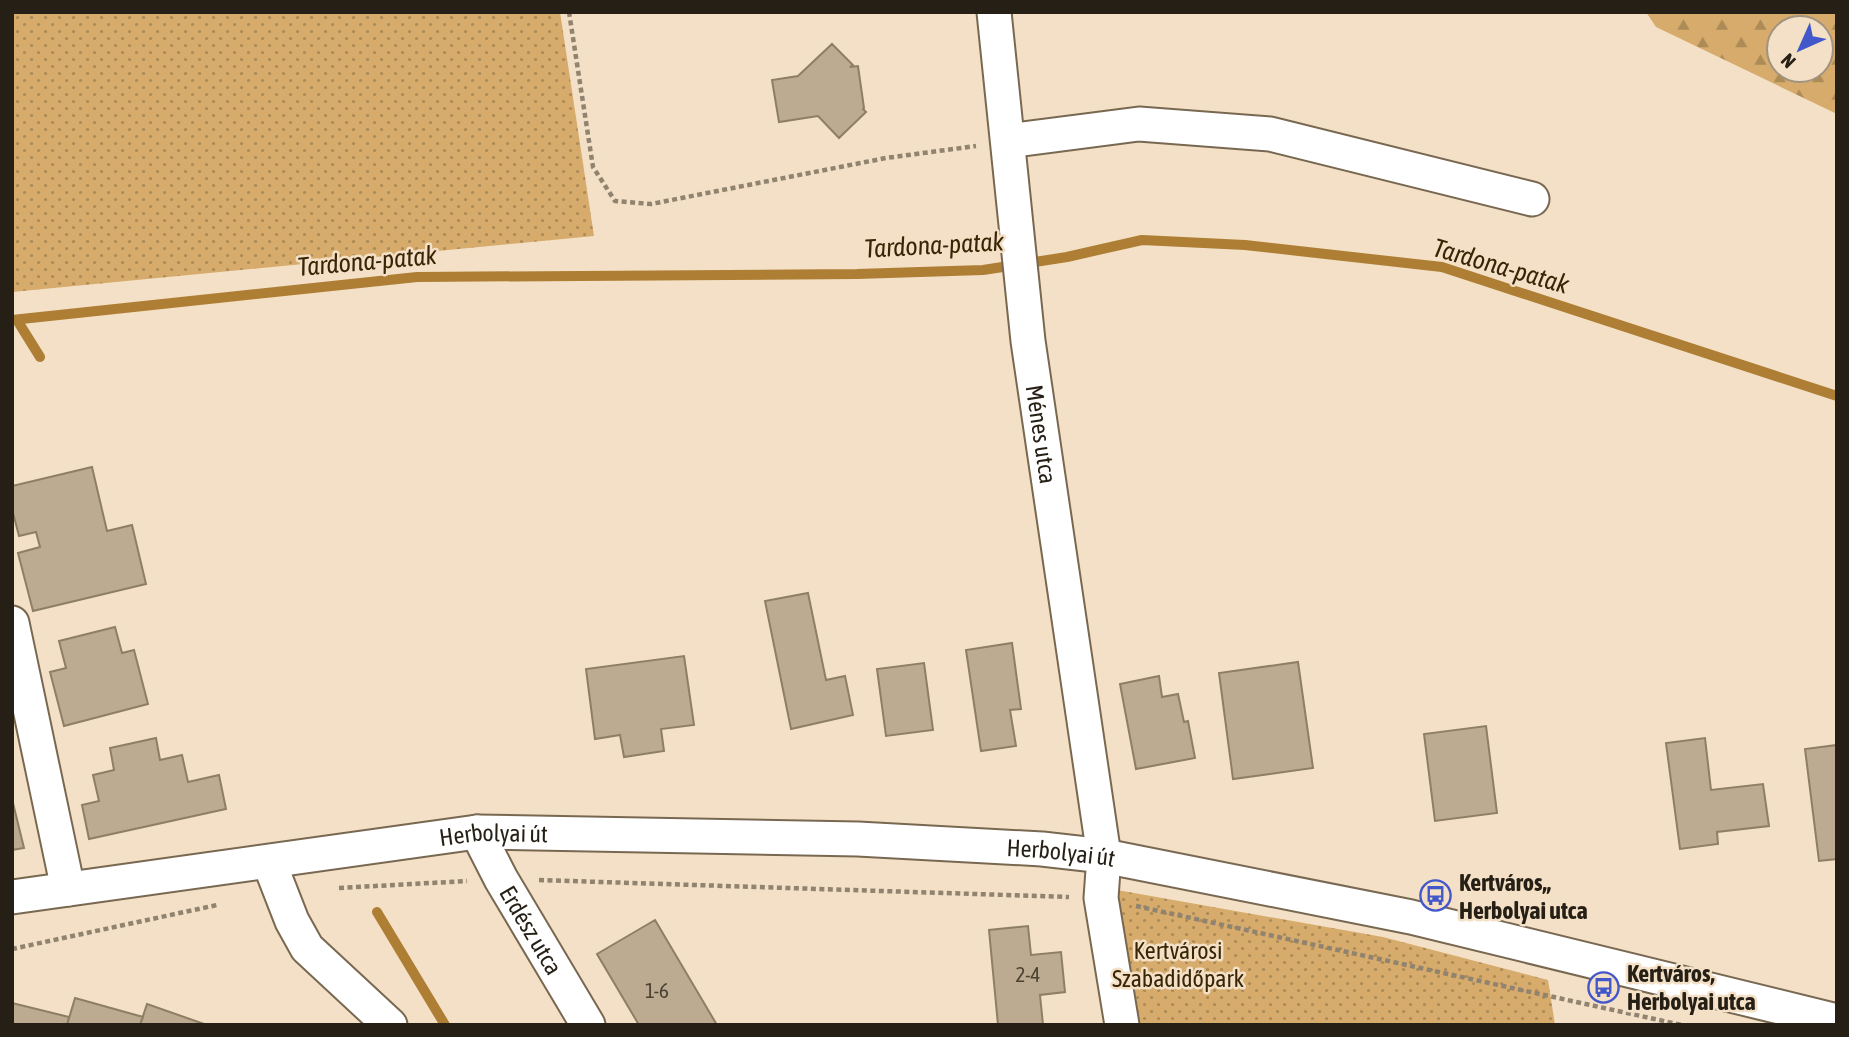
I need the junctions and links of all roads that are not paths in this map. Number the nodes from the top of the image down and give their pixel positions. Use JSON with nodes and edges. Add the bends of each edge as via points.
{"nodes":[{"id":1,"x":994,"y":12,"type":"edge"},
{"id":2,"x":1008,"y":141,"type":"junction"},
{"id":3,"x":1532,"y":199,"type":"dead end"},
{"id":4,"x":12,"y":623,"type":"edge"},
{"id":5,"x":477,"y":832,"type":"junction"},
{"id":6,"x":1104,"y":856,"type":"junction"},
{"id":7,"x":269,"y":862,"type":"junction"},
{"id":8,"x":68,"y":890,"type":"junction"},
{"id":9,"x":12,"y":897,"type":"edge"},
{"id":10,"x":1837,"y":1021,"type":"edge"},
{"id":11,"x":390,"y":1025,"type":"edge"},
{"id":12,"x":588,"y":1025,"type":"edge"},
{"id":13,"x":1122,"y":1025,"type":"edge"}],
"edges":[{"from":1,"to":2,"type":"street","name":"Ménes utca"},
{"from":2,"to":3,"type":"street","via":[[1139,124],[1270,134]]},
{"from":2,"to":6,"type":"street","name":"Ménes utca","via":[[1028,341]]},
{"from":4,"to":8,"type":"street"},
{"from":5,"to":6,"type":"street","name":"Herbolyai út","via":[[858,839]]},
{"from":5,"to":7,"type":"street","name":"Herbolyai út"},
{"from":5,"to":12,"type":"street","name":"Erdész utca"},
{"from":6,"to":10,"type":"street","name":"Herbolyai út","via":[[1402,915]]},
{"from":6,"to":13,"type":"street","name":"Ménes utca","via":[[1101,898]]},
{"from":7,"to":8,"type":"street","name":"Herbolyai út"},
{"from":7,"to":11,"type":"street","via":[[307,948]]},
{"from":8,"to":9,"type":"street","name":"Herbolyai út"}]}
